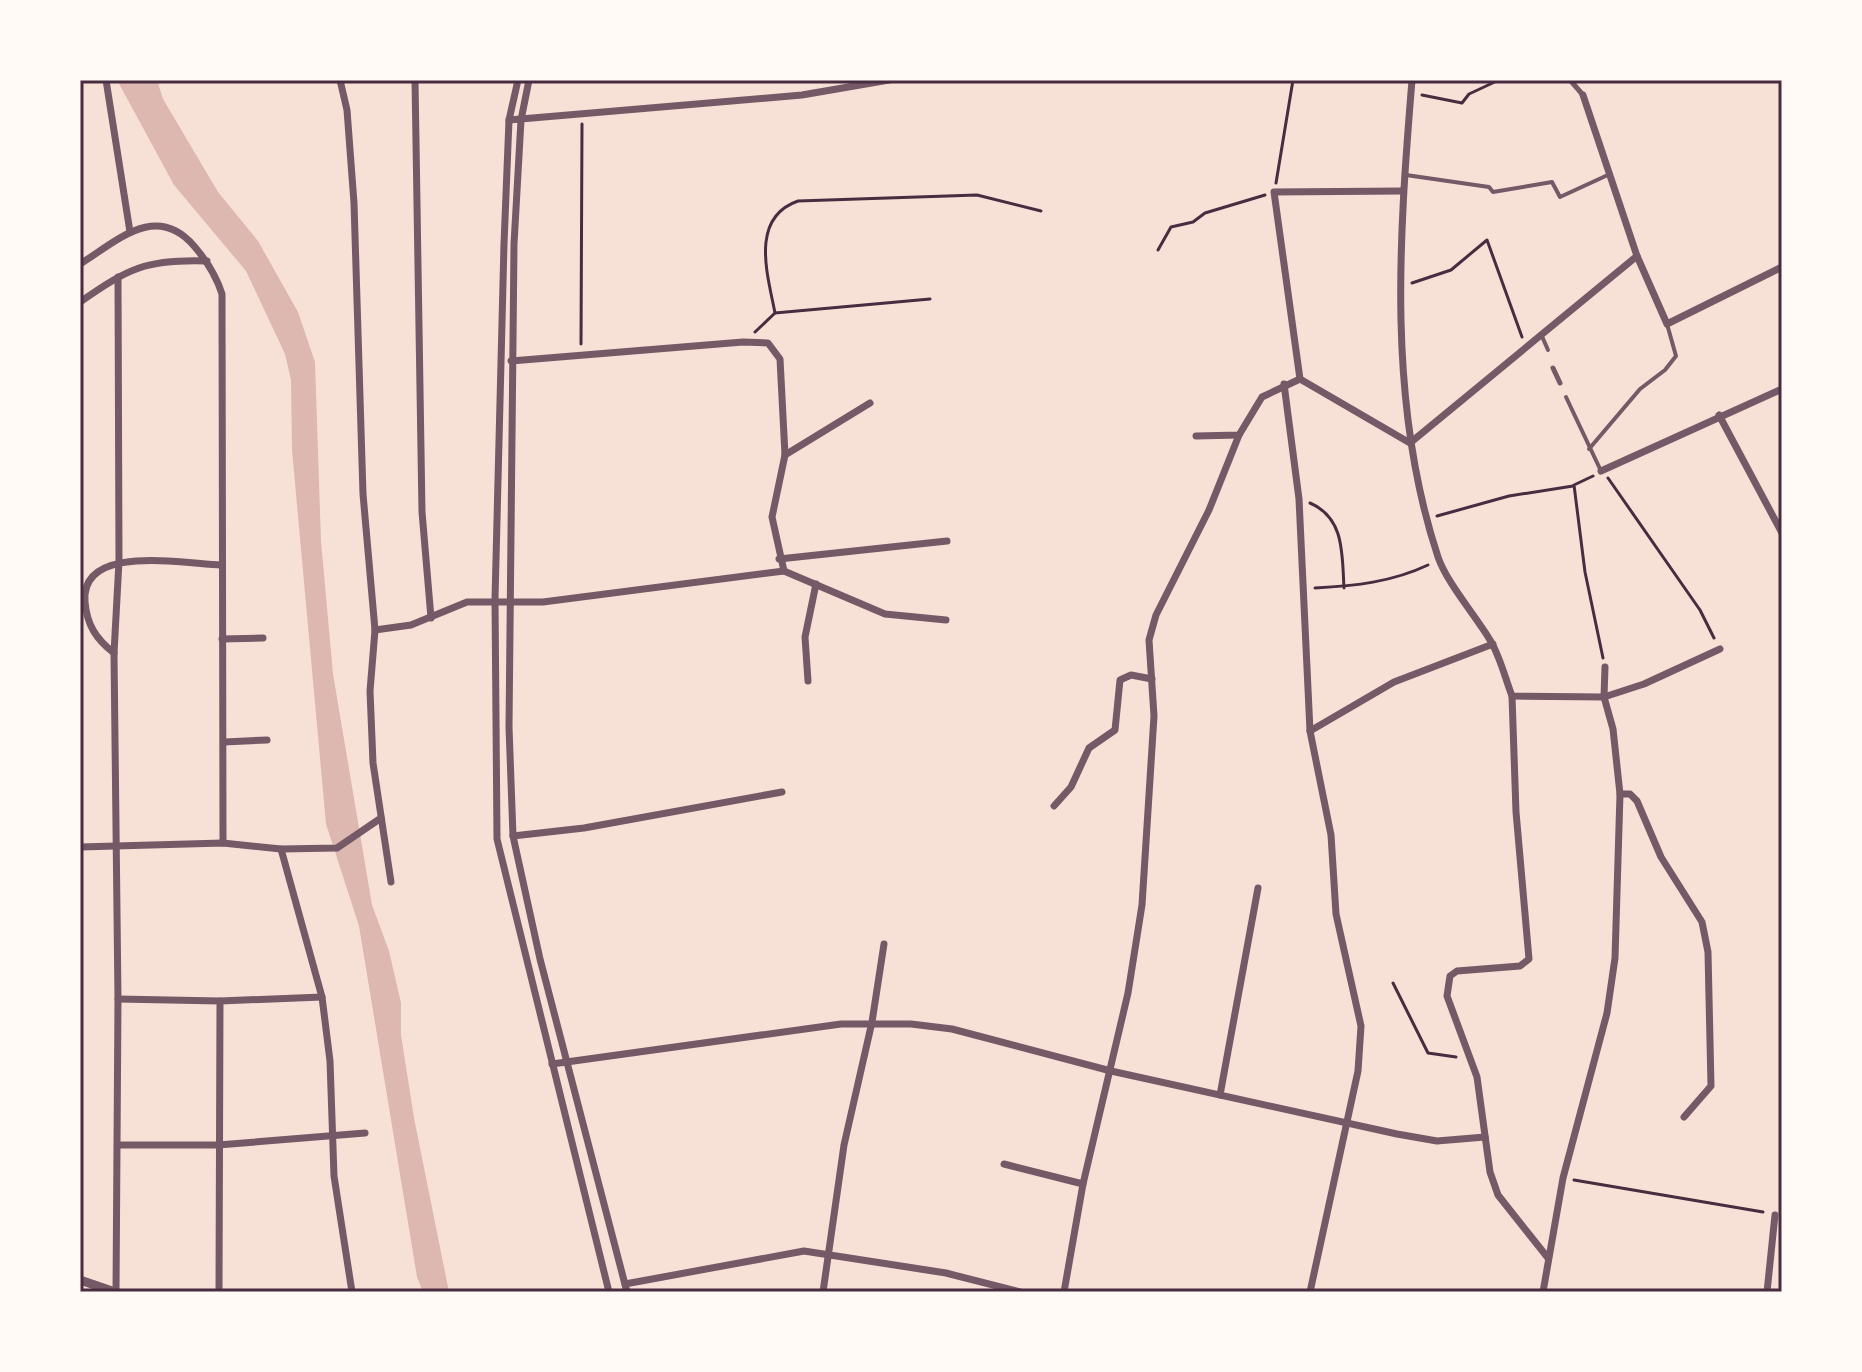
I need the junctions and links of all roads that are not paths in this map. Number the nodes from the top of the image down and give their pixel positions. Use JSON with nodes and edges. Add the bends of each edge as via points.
{"nodes":[{"id":1,"x":106,"y":80,"type":"edge"},
{"id":2,"x":340,"y":80,"type":"edge"},
{"id":3,"x":415,"y":80,"type":"edge"},
{"id":4,"x":518,"y":80,"type":"edge"},
{"id":5,"x":529,"y":80,"type":"edge"},
{"id":6,"x":889,"y":80,"type":"edge"},
{"id":7,"x":1412,"y":80,"type":"edge"},
{"id":8,"x":1570,"y":80,"type":"edge"},
{"id":9,"x":1583,"y":95,"type":"joint"},
{"id":10,"x":509,"y":120,"type":"junction"},
{"id":11,"x":521,"y":120,"type":"junction"},
{"id":12,"x":1610,"y":174,"type":"junction"},
{"id":13,"x":1403,"y":175,"type":"junction"},
{"id":14,"x":1401,"y":191,"type":"junction"},
{"id":15,"x":130,"y":232,"type":"junction"},
{"id":16,"x":1637,"y":256,"type":"junction"},
{"id":17,"x":207,"y":261,"type":"junction"},
{"id":18,"x":80,"y":264,"type":"edge"},
{"id":19,"x":1782,"y":267,"type":"edge"},
{"id":20,"x":118,"y":277,"type":"junction"},
{"id":21,"x":80,"y":302,"type":"edge"},
{"id":22,"x":1667,"y":324,"type":"junction"},
{"id":23,"x":1541,"y":334,"type":"junction"},
{"id":24,"x":1548,"y":350,"type":"dead end"},
{"id":25,"x":513,"y":360,"type":"junction"},
{"id":26,"x":501,"y":361,"type":"junction"},
{"id":27,"x":1553,"y":368,"type":"dead end"},
{"id":28,"x":1300,"y":379,"type":"junction"},
{"id":29,"x":1560,"y":383,"type":"dead end"},
{"id":30,"x":1284,"y":384,"type":"junction"},
{"id":31,"x":1782,"y":389,"type":"edge"},
{"id":32,"x":1566,"y":397,"type":"dead end"},
{"id":33,"x":870,"y":403,"type":"dead end"},
{"id":34,"x":1719,"y":415,"type":"junction"},
{"id":35,"x":1239,"y":435,"type":"junction"},
{"id":36,"x":1196,"y":436,"type":"dead end"},
{"id":37,"x":1410,"y":443,"type":"junction"},
{"id":38,"x":1589,"y":449,"type":"junction"},
{"id":39,"x":785,"y":455,"type":"junction"},
{"id":40,"x":1601,"y":471,"type":"joint"},
{"id":41,"x":1782,"y":533,"type":"edge"},
{"id":42,"x":947,"y":541,"type":"dead end"},
{"id":43,"x":779,"y":559,"type":"junction"},
{"id":44,"x":119,"y":561,"type":"junction"},
{"id":45,"x":221,"y":565,"type":"junction"},
{"id":46,"x":784,"y":571,"type":"junction"},
{"id":47,"x":816,"y":584,"type":"junction"},
{"id":48,"x":495,"y":599,"type":"junction"},
{"id":49,"x":512,"y":602,"type":"junction"},
{"id":50,"x":431,"y":618,"type":"junction"},
{"id":51,"x":946,"y":620,"type":"dead end"},
{"id":52,"x":375,"y":630,"type":"junction"},
{"id":53,"x":263,"y":638,"type":"dead end"},
{"id":54,"x":222,"y":639,"type":"junction"},
{"id":55,"x":1493,"y":644,"type":"junction"},
{"id":56,"x":1720,"y":649,"type":"road end"},
{"id":57,"x":114,"y":653,"type":"junction"},
{"id":58,"x":1605,"y":667,"type":"road end"},
{"id":59,"x":1152,"y":679,"type":"junction"},
{"id":60,"x":808,"y":681,"type":"dead end"},
{"id":61,"x":1512,"y":696,"type":"junction"},
{"id":62,"x":1604,"y":697,"type":"junction"},
{"id":63,"x":1310,"y":731,"type":"junction"},
{"id":64,"x":267,"y":740,"type":"dead end"},
{"id":65,"x":224,"y":742,"type":"junction"},
{"id":66,"x":782,"y":792,"type":"dead end"},
{"id":67,"x":1620,"y":794,"type":"junction"},
{"id":68,"x":1054,"y":806,"type":"dead end"},
{"id":69,"x":381,"y":818,"type":"junction"},
{"id":70,"x":513,"y":836,"type":"junction"},
{"id":71,"x":223,"y":843,"type":"junction"},
{"id":72,"x":80,"y":847,"type":"edge"},
{"id":73,"x":118,"y":847,"type":"junction"},
{"id":74,"x":281,"y":849,"type":"junction"},
{"id":75,"x":391,"y":882,"type":"dead end"},
{"id":76,"x":1258,"y":888,"type":"dead end"},
{"id":77,"x":884,"y":944,"type":"dead end"},
{"id":78,"x":322,"y":997,"type":"junction"},
{"id":79,"x":118,"y":999,"type":"junction"},
{"id":80,"x":220,"y":1001,"type":"junction"},
{"id":81,"x":872,"y":1022,"type":"junction"},
{"id":82,"x":567,"y":1062,"type":"junction"},
{"id":83,"x":552,"y":1064,"type":"junction"},
{"id":84,"x":1111,"y":1071,"type":"junction"},
{"id":85,"x":1220,"y":1095,"type":"junction"},
{"id":86,"x":1684,"y":1117,"type":"dead end"},
{"id":87,"x":1346,"y":1120,"type":"junction"},
{"id":88,"x":365,"y":1133,"type":"dead end"},
{"id":89,"x":332,"y":1135,"type":"junction"},
{"id":90,"x":1485,"y":1137,"type":"junction"},
{"id":91,"x":118,"y":1145,"type":"junction"},
{"id":92,"x":218,"y":1145,"type":"junction"},
{"id":93,"x":1004,"y":1164,"type":"dead end"},
{"id":94,"x":1083,"y":1184,"type":"junction"},
{"id":95,"x":1775,"y":1215,"type":"road end"},
{"id":96,"x":830,"y":1253,"type":"junction"},
{"id":97,"x":1548,"y":1258,"type":"junction"},
{"id":98,"x":80,"y":1280,"type":"edge"},
{"id":99,"x":626,"y":1288,"type":"edge"},
{"id":100,"x":115,"y":1292,"type":"edge"},
{"id":101,"x":219,"y":1292,"type":"edge"},
{"id":102,"x":352,"y":1292,"type":"edge"},
{"id":103,"x":609,"y":1292,"type":"edge"},
{"id":104,"x":823,"y":1292,"type":"edge"},
{"id":105,"x":1020,"y":1292,"type":"edge"},
{"id":106,"x":1064,"y":1292,"type":"edge"},
{"id":107,"x":1310,"y":1292,"type":"edge"},
{"id":108,"x":1543,"y":1292,"type":"edge"},
{"id":109,"x":1767,"y":1292,"type":"edge"}],
"edges":[{"from":1,"to":15,"type":"street"},
{"from":2,"to":52,"type":"street","via":[[351,149],[363,494]]},
{"from":3,"to":50,"type":"street","via":[[422,512]]},
{"from":4,"to":10,"type":"street"},
{"from":5,"to":11,"type":"street"},
{"from":6,"to":11,"type":"street","via":[[802,95]]},
{"from":7,"to":13,"type":"street"},
{"from":8,"to":9,"type":"street"},
{"from":9,"to":12,"type":"street"},
{"from":10,"to":11,"type":"street"},
{"from":10,"to":26,"type":"street"},
{"from":11,"to":25,"type":"street"},
{"from":12,"to":13,"type":"lane","via":[[1560,197],[1552,182],[1493,192],[1489,187]]},
{"from":12,"to":16,"type":"street"},
{"from":13,"to":14,"type":"street"},
{"from":14,"to":28,"type":"street","via":[[1274,192]]},
{"from":14,"to":37,"type":"street","via":[[1401,348]]},
{"from":15,"to":17,"type":"street","via":[[164,225],[181,232]]},
{"from":15,"to":18,"type":"street"},
{"from":16,"to":22,"type":"street"},
{"from":16,"to":23,"type":"street"},
{"from":17,"to":20,"type":"street","via":[[155,261]]},
{"from":17,"to":45,"type":"street","via":[[216,276],[224,316]]},
{"from":19,"to":22,"type":"street"},
{"from":20,"to":21,"type":"street"},
{"from":20,"to":44,"type":"street"},
{"from":22,"to":38,"type":"lane","via":[[1676,351],[1673,360],[1640,389]]},
{"from":23,"to":24,"type":"lane"},
{"from":23,"to":37,"type":"street"},
{"from":25,"to":26,"type":"street"},
{"from":25,"to":39,"type":"street","via":[[768,343],[780,359]]},
{"from":25,"to":49,"type":"street"},
{"from":26,"to":48,"type":"street"},
{"from":27,"to":29,"type":"street"},
{"from":28,"to":30,"type":"street"},
{"from":28,"to":37,"type":"street"},
{"from":30,"to":35,"type":"street","via":[[1262,397]]},
{"from":30,"to":63,"type":"street","via":[[1299,499]]},
{"from":31,"to":34,"type":"street"},
{"from":32,"to":38,"type":"lane"},
{"from":33,"to":39,"type":"street"},
{"from":34,"to":40,"type":"street"},
{"from":34,"to":41,"type":"street"},
{"from":35,"to":36,"type":"street"},
{"from":35,"to":59,"type":"street","via":[[1209,510],[1156,615],[1149,640]]},
{"from":37,"to":55,"type":"street","via":[[1439,560]]},
{"from":38,"to":40,"type":"lane"},
{"from":39,"to":43,"type":"street","via":[[772,517]]},
{"from":42,"to":43,"type":"street"},
{"from":43,"to":46,"type":"street"},
{"from":44,"to":45,"type":"street"},
{"from":44,"to":57,"type":"street"},
{"from":44,"to":57,"type":"street","via":[[98,570],[85,589],[91,628]]},
{"from":45,"to":54,"type":"street"},
{"from":46,"to":47,"type":"street"},
{"from":46,"to":49,"type":"street"},
{"from":47,"to":51,"type":"street","via":[[885,614]]},
{"from":47,"to":60,"type":"street","via":[[805,637]]},
{"from":48,"to":49,"type":"street"},
{"from":48,"to":50,"type":"street","via":[[467,602]]},
{"from":48,"to":83,"type":"street","via":[[497,839]]},
{"from":49,"to":70,"type":"street"},
{"from":50,"to":52,"type":"street"},
{"from":52,"to":69,"type":"street","via":[[371,726]]},
{"from":53,"to":54,"type":"street"},
{"from":54,"to":65,"type":"street"},
{"from":55,"to":61,"type":"street"},
{"from":55,"to":63,"type":"street","via":[[1394,682]]},
{"from":56,"to":62,"type":"street"},
{"from":57,"to":73,"type":"street"},
{"from":58,"to":62,"type":"street"},
{"from":59,"to":68,"type":"street","via":[[1131,675],[1120,680],[1115,730],[1089,748],[1077,778]]},
{"from":59,"to":84,"type":"street","via":[[1142,905]]},
{"from":61,"to":62,"type":"street"},
{"from":61,"to":90,"type":"street","via":[[1517,827],[1530,954],[1526,963],[1457,971],[1450,976],[1447,996],[1472,1060]]},
{"from":62,"to":67,"type":"street"},
{"from":63,"to":87,"type":"street","via":[[1331,835],[1336,914],[1361,1026],[1358,1071]]},
{"from":64,"to":65,"type":"street"},
{"from":65,"to":71,"type":"street"},
{"from":66,"to":70,"type":"street"},
{"from":67,"to":86,"type":"street","via":[[1637,801],[1661,857],[1702,922],[1708,952],[1711,1086]]},
{"from":67,"to":97,"type":"street","via":[[1615,958],[1607,1013],[1563,1178]]},
{"from":69,"to":74,"type":"street","via":[[337,848]]},
{"from":69,"to":75,"type":"street"},
{"from":70,"to":82,"type":"street"},
{"from":71,"to":73,"type":"street"},
{"from":71,"to":74,"type":"street"},
{"from":72,"to":73,"type":"street"},
{"from":73,"to":79,"type":"street"},
{"from":74,"to":78,"type":"street"},
{"from":76,"to":85,"type":"street"},
{"from":77,"to":81,"type":"street"},
{"from":78,"to":80,"type":"street"},
{"from":78,"to":89,"type":"street"},
{"from":79,"to":80,"type":"street"},
{"from":79,"to":91,"type":"street"},
{"from":80,"to":92,"type":"street"},
{"from":81,"to":82,"type":"street"},
{"from":81,"to":84,"type":"street","via":[[952,1029]]},
{"from":81,"to":96,"type":"street","via":[[844,1145]]},
{"from":82,"to":83,"type":"street"},
{"from":82,"to":99,"type":"street"},
{"from":83,"to":103,"type":"street"},
{"from":84,"to":85,"type":"street"},
{"from":84,"to":94,"type":"street"},
{"from":85,"to":87,"type":"street"},
{"from":87,"to":90,"type":"street","via":[[1437,1141]]},
{"from":87,"to":107,"type":"street"},
{"from":88,"to":89,"type":"street"},
{"from":89,"to":92,"type":"street"},
{"from":89,"to":102,"type":"street"},
{"from":90,"to":97,"type":"street","via":[[1498,1195]]},
{"from":91,"to":92,"type":"street"},
{"from":91,"to":100,"type":"street"},
{"from":92,"to":101,"type":"street"},
{"from":93,"to":94,"type":"street"},
{"from":94,"to":106,"type":"street"},
{"from":95,"to":109,"type":"street"},
{"from":96,"to":99,"type":"street","via":[[778,1253]]},
{"from":96,"to":104,"type":"street"},
{"from":96,"to":105,"type":"street"},
{"from":97,"to":108,"type":"street"},
{"from":98,"to":100,"type":"street"}]}
